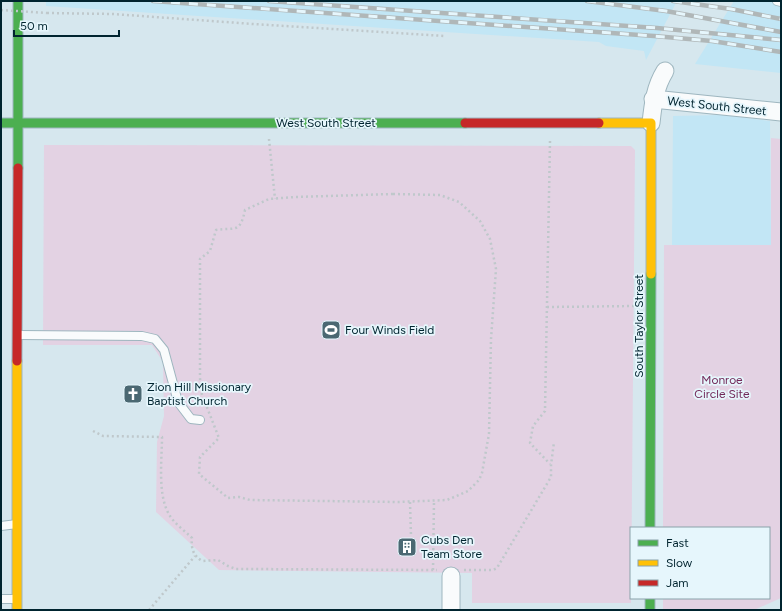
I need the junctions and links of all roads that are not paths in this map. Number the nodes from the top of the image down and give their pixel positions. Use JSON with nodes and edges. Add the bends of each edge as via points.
{"nodes":[{"id":1,"x":18,"y":1,"type":"edge"},
{"id":2,"x":777,"y":1,"type":"edge"},
{"id":3,"x":781,"y":2,"type":"edge"},
{"id":4,"x":665,"y":70,"type":"dead end"},
{"id":5,"x":653,"y":99,"type":"junction"},
{"id":6,"x":781,"y":112,"type":"edge"},
{"id":7,"x":18,"y":122,"type":"junction"},
{"id":8,"x":1,"y":123,"type":"edge"},
{"id":9,"x":651,"y":123,"type":"junction"},
{"id":10,"x":18,"y":336,"type":"junction"},
{"id":11,"x":200,"y":420,"type":"dead end"},
{"id":12,"x":7,"y":440,"type":"dead end"},
{"id":13,"x":18,"y":440,"type":"junction"},
{"id":14,"x":17,"y":524,"type":"junction"},
{"id":15,"x":1,"y":526,"type":"edge"},
{"id":16,"x":650,"y":527,"type":"edge"},
{"id":17,"x":451,"y":572,"type":"road end"},
{"id":18,"x":1,"y":599,"type":"edge"},
{"id":19,"x":17,"y":599,"type":"junction"},
{"id":20,"x":650,"y":599,"type":"edge"},
{"id":21,"x":17,"y":610,"type":"edge"},
{"id":22,"x":451,"y":610,"type":"edge"},
{"id":23,"x":650,"y":610,"type":"edge"}],
"edges":[{"from":1,"to":7,"type":"street"},
{"from":2,"to":3,"type":"lane"},
{"from":4,"to":5,"type":"street"},
{"from":5,"to":6,"type":"street","name":"West South Street"},
{"from":5,"to":9,"type":"street"},
{"from":7,"to":8,"type":"street","name":"West South Street"},
{"from":7,"to":9,"type":"street","name":"West South Street"},
{"from":7,"to":10,"type":"street"},
{"from":9,"to":16,"type":"street","name":"South Taylor Street"},
{"from":10,"to":11,"type":"lane","via":[[142,336],[155,339],[164,350],[178,402],[191,419]]},
{"from":10,"to":13,"type":"street"},
{"from":12,"to":13,"type":"street"},
{"from":13,"to":14,"type":"street"},
{"from":14,"to":15,"type":"lane"},
{"from":14,"to":19,"type":"street"},
{"from":17,"to":22,"type":"street"},
{"from":18,"to":19,"type":"lane"},
{"from":19,"to":21,"type":"street"},
{"from":20,"to":23,"type":"street"}]}
